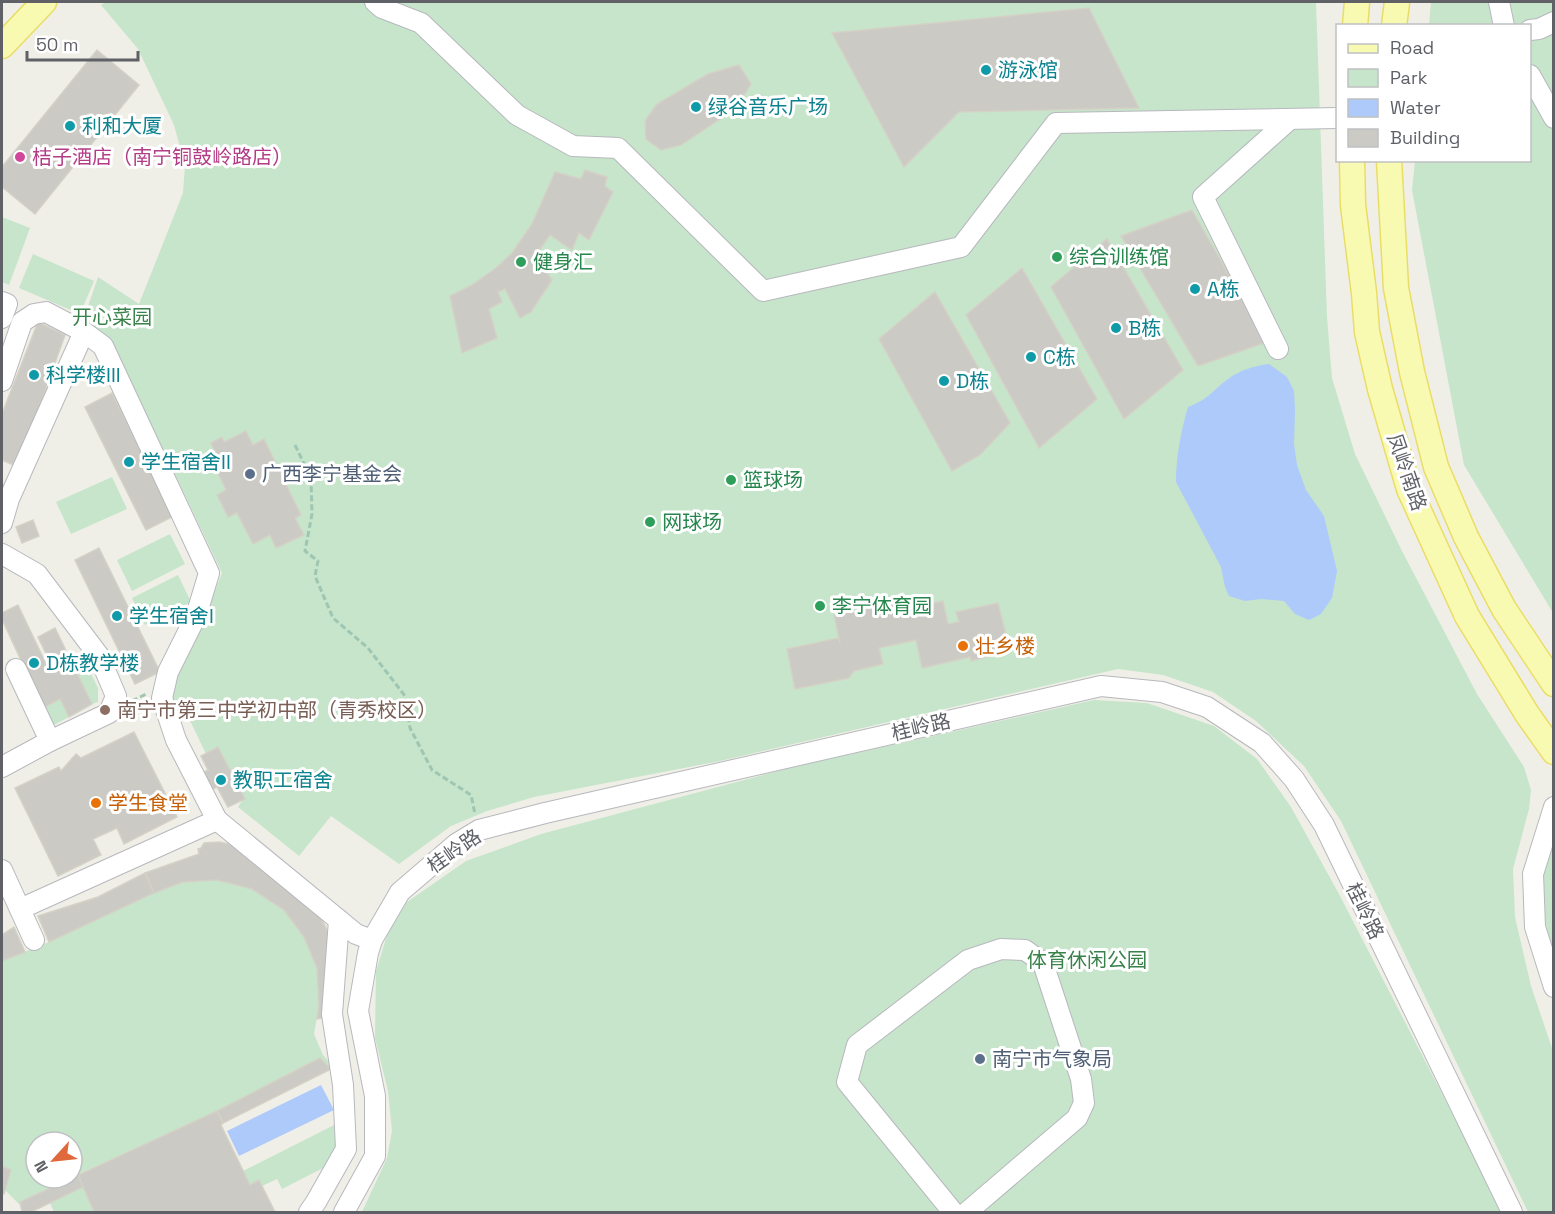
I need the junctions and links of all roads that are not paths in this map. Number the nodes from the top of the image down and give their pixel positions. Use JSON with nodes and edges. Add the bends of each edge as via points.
{"nodes":[{"id":1,"x":44,"y":2,"type":"edge"},
{"id":2,"x":375,"y":2,"type":"edge"},
{"id":3,"x":1346,"y":2,"type":"edge"},
{"id":4,"x":1357,"y":2,"type":"edge"},
{"id":5,"x":1397,"y":2,"type":"edge"},
{"id":6,"x":1498,"y":2,"type":"edge"},
{"id":7,"x":1554,"y":22,"type":"edge"},
{"id":8,"x":1348,"y":24,"type":"edge"},
{"id":9,"x":1355,"y":24,"type":"edge"},
{"id":10,"x":1394,"y":24,"type":"edge"},
{"id":11,"x":1504,"y":24,"type":"edge"},
{"id":12,"x":1531,"y":30,"type":"edge"},
{"id":13,"x":2,"y":46,"type":"edge"},
{"id":14,"x":1531,"y":77,"type":"edge"},
{"id":15,"x":1554,"y":117,"type":"edge"},
{"id":16,"x":1336,"y":118,"type":"edge"},
{"id":17,"x":1290,"y":119,"type":"junction"},
{"id":18,"x":1352,"y":162,"type":"edge"},
{"id":19,"x":1389,"y":162,"type":"edge"},
{"id":20,"x":2,"y":302,"type":"edge"},
{"id":21,"x":2,"y":318,"type":"edge"},
{"id":22,"x":1403,"y":326,"type":"junction"},
{"id":23,"x":84,"y":332,"type":"junction"},
{"id":24,"x":1367,"y":332,"type":"junction"},
{"id":25,"x":1278,"y":349,"type":"dead end"},
{"id":26,"x":2,"y":381,"type":"edge"},
{"id":27,"x":2,"y":523,"type":"edge"},
{"id":28,"x":2,"y":554,"type":"edge"},
{"id":29,"x":16,"y":669,"type":"dead end"},
{"id":30,"x":1554,"y":684,"type":"edge"},
{"id":31,"x":51,"y":741,"type":"junction"},
{"id":32,"x":1554,"y":752,"type":"edge"},
{"id":33,"x":2,"y":767,"type":"edge"},
{"id":34,"x":1554,"y":807,"type":"edge"},
{"id":35,"x":218,"y":820,"type":"junction"},
{"id":36,"x":2,"y":870,"type":"edge"},
{"id":37,"x":20,"y":909,"type":"junction"},
{"id":38,"x":339,"y":920,"type":"junction"},
{"id":39,"x":34,"y":940,"type":"dead end"},
{"id":40,"x":372,"y":940,"type":"junction"},
{"id":41,"x":1550,"y":965,"type":"edge"},
{"id":42,"x":1554,"y":987,"type":"edge"},
{"id":43,"x":309,"y":1212,"type":"edge"},
{"id":44,"x":344,"y":1212,"type":"edge"},
{"id":45,"x":953,"y":1212,"type":"edge"},
{"id":46,"x":967,"y":1212,"type":"edge"},
{"id":47,"x":1512,"y":1212,"type":"edge"}],
"edges":[{"from":1,"to":13,"type":"main road"},
{"from":2,"to":17,"type":"street","via":[[421,23],[517,115],[573,146],[618,148],[763,291],[961,247],[1056,123]]},
{"from":3,"to":8,"type":"main road"},
{"from":4,"to":9,"type":"main road"},
{"from":5,"to":10,"type":"main road"},
{"from":6,"to":11,"type":"street"},
{"from":7,"to":12,"type":"street"},
{"from":14,"to":15,"type":"street"},
{"from":16,"to":17,"type":"street"},
{"from":17,"to":25,"type":"street","via":[[1203,197]]},
{"from":18,"to":24,"type":"main road","name":"凤岭南路"},
{"from":19,"to":22,"type":"main road","name":"凤岭南路","via":[[1396,288]]},
{"from":20,"to":21,"type":"street","via":[[7,304]]},
{"from":22,"to":24,"type":"main road"},
{"from":22,"to":30,"type":"main road","name":"凤岭南路","via":[[1436,468],[1504,609]]},
{"from":23,"to":26,"type":"street","via":[[46,312],[34,314],[22,322]]},
{"from":23,"to":27,"type":"street","via":[[9,499]]},
{"from":23,"to":35,"type":"street","via":[[104,346],[209,573],[196,616],[168,672],[162,698],[176,740]]},
{"from":24,"to":32,"type":"main road","name":"凤岭南路","via":[[1409,489],[1467,616]]},
{"from":28,"to":31,"type":"street","via":[[37,574],[99,656],[116,696],[109,713]]},
{"from":29,"to":31,"type":"street"},
{"from":31,"to":33,"type":"street"},
{"from":34,"to":41,"type":"street","via":[[1533,874],[1535,927]]},
{"from":35,"to":37,"type":"street"},
{"from":35,"to":38,"type":"street"},
{"from":36,"to":37,"type":"street"},
{"from":37,"to":39,"type":"street"},
{"from":38,"to":40,"type":"street","via":[[356,934]]},
{"from":38,"to":43,"type":"street","via":[[332,1014],[343,1085],[345,1149]]},
{"from":40,"to":44,"type":"street","name":"桂岭路","via":[[358,1011],[375,1096],[375,1156]]},
{"from":40,"to":47,"type":"street","name":"桂岭路","via":[[400,892],[456,844],[479,830],[1101,686],[1162,692],[1207,707],[1262,743],[1294,779],[1324,825]]},
{"from":41,"to":42,"type":"street"},
{"from":45,"to":46,"type":"street","via":[[847,1082],[857,1045],[968,960],[1001,949],[1025,950],[1043,963],[1081,1079],[1084,1103],[1077,1118]]}]}
